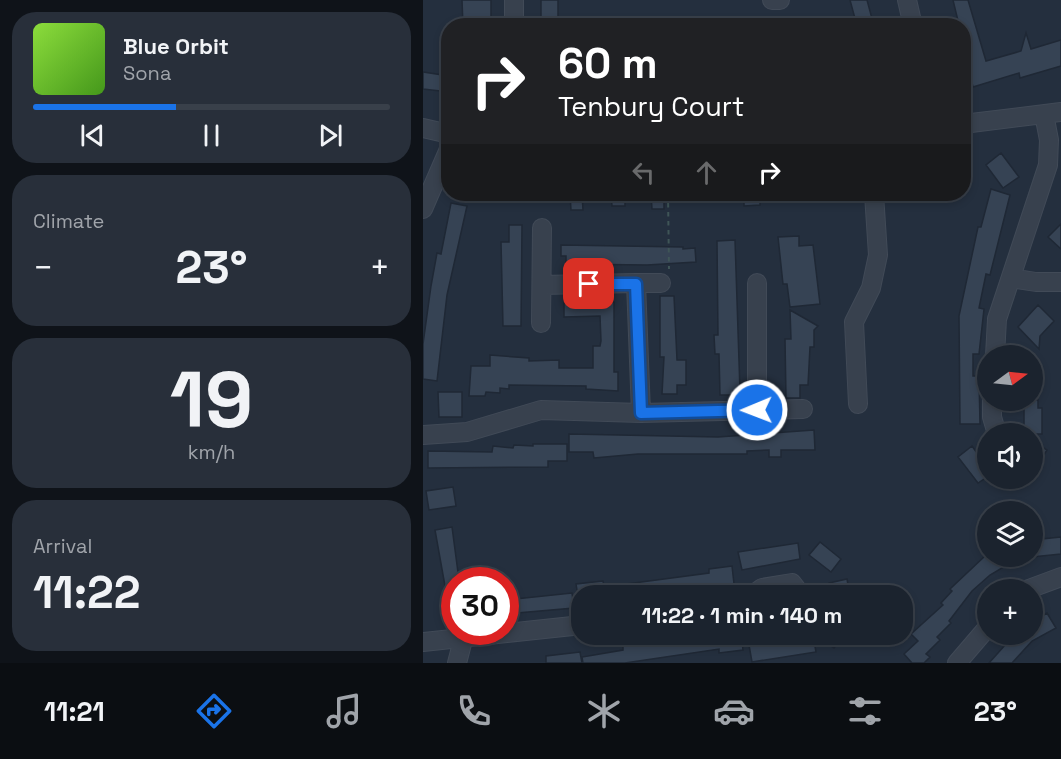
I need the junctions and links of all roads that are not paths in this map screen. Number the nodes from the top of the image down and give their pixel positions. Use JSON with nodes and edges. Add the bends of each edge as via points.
{"nodes":[{"id":1,"x":514,"y":0,"type":"edge"},
{"id":2,"x":772,"y":0,"type":"edge"},
{"id":3,"x":780,"y":0,"type":"edge"},
{"id":4,"x":906,"y":0,"type":"edge"},
{"id":5,"x":514,"y":18,"type":"edge"},
{"id":6,"x":911,"y":18,"type":"edge"},
{"id":7,"x":1053,"y":113,"type":"edge"},
{"id":8,"x":971,"y":123,"type":"edge"},
{"id":9,"x":423,"y":128,"type":"edge"},
{"id":10,"x":441,"y":132,"type":"edge"},
{"id":11,"x":441,"y":167,"type":"edge"},
{"id":12,"x":875,"y":201,"type":"edge"},
{"id":13,"x":423,"y":209,"type":"edge"},
{"id":14,"x":542,"y":228,"type":"dead end"},
{"id":15,"x":1011,"y":278,"type":"junction"},
{"id":16,"x":1061,"y":282,"type":"edge"},
{"id":17,"x":661,"y":283,"type":"road end"},
{"id":18,"x":636,"y":284,"type":"junction"},
{"id":19,"x":757,"y":284,"type":"dead end"},
{"id":20,"x":542,"y":285,"type":"junction"},
{"id":21,"x":541,"y":323,"type":"dead end"},
{"id":22,"x":996,"y":345,"type":"edge"},
{"id":23,"x":858,"y":404,"type":"dead end"},
{"id":24,"x":803,"y":409,"type":"dead end"},
{"id":25,"x":757,"y":410,"type":"junction"},
{"id":26,"x":641,"y":413,"type":"junction"},
{"id":27,"x":423,"y":435,"type":"edge"},
{"id":28,"x":1061,"y":577,"type":"edge"},
{"id":29,"x":1043,"y":584,"type":"edge"},
{"id":30,"x":571,"y":627,"type":"edge"},
{"id":31,"x":519,"y":633,"type":"edge"},
{"id":32,"x":423,"y":640,"type":"edge"},
{"id":33,"x":441,"y":640,"type":"edge"},
{"id":34,"x":977,"y":640,"type":"edge"},
{"id":35,"x":462,"y":645,"type":"edge"},
{"id":36,"x":457,"y":663,"type":"edge"},
{"id":37,"x":957,"y":663,"type":"edge"}],
"edges":[{"from":1,"to":5,"type":"street"},
{"from":2,"to":3,"type":"street"},
{"from":4,"to":6,"type":"street"},
{"from":7,"to":8,"type":"street"},
{"from":7,"to":15,"type":"street","via":[[1048,165]]},
{"from":9,"to":10,"type":"street"},
{"from":11,"to":13,"type":"street"},
{"from":12,"to":23,"type":"street","via":[[878,255],[871,288],[854,322]]},
{"from":14,"to":20,"type":"street"},
{"from":15,"to":16,"type":"street"},
{"from":15,"to":22,"type":"street","via":[[997,320]]},
{"from":17,"to":18,"type":"street"},
{"from":18,"to":20,"type":"street"},
{"from":18,"to":26,"type":"street"},
{"from":19,"to":25,"type":"street"},
{"from":20,"to":21,"type":"street"},
{"from":24,"to":25,"type":"street"},
{"from":25,"to":26,"type":"street"},
{"from":26,"to":27,"type":"street","via":[[541,410],[467,432]]},
{"from":28,"to":29,"type":"street"},
{"from":30,"to":31,"type":"street"},
{"from":32,"to":33,"type":"street"},
{"from":34,"to":37,"type":"street"},
{"from":35,"to":36,"type":"street"}]}
